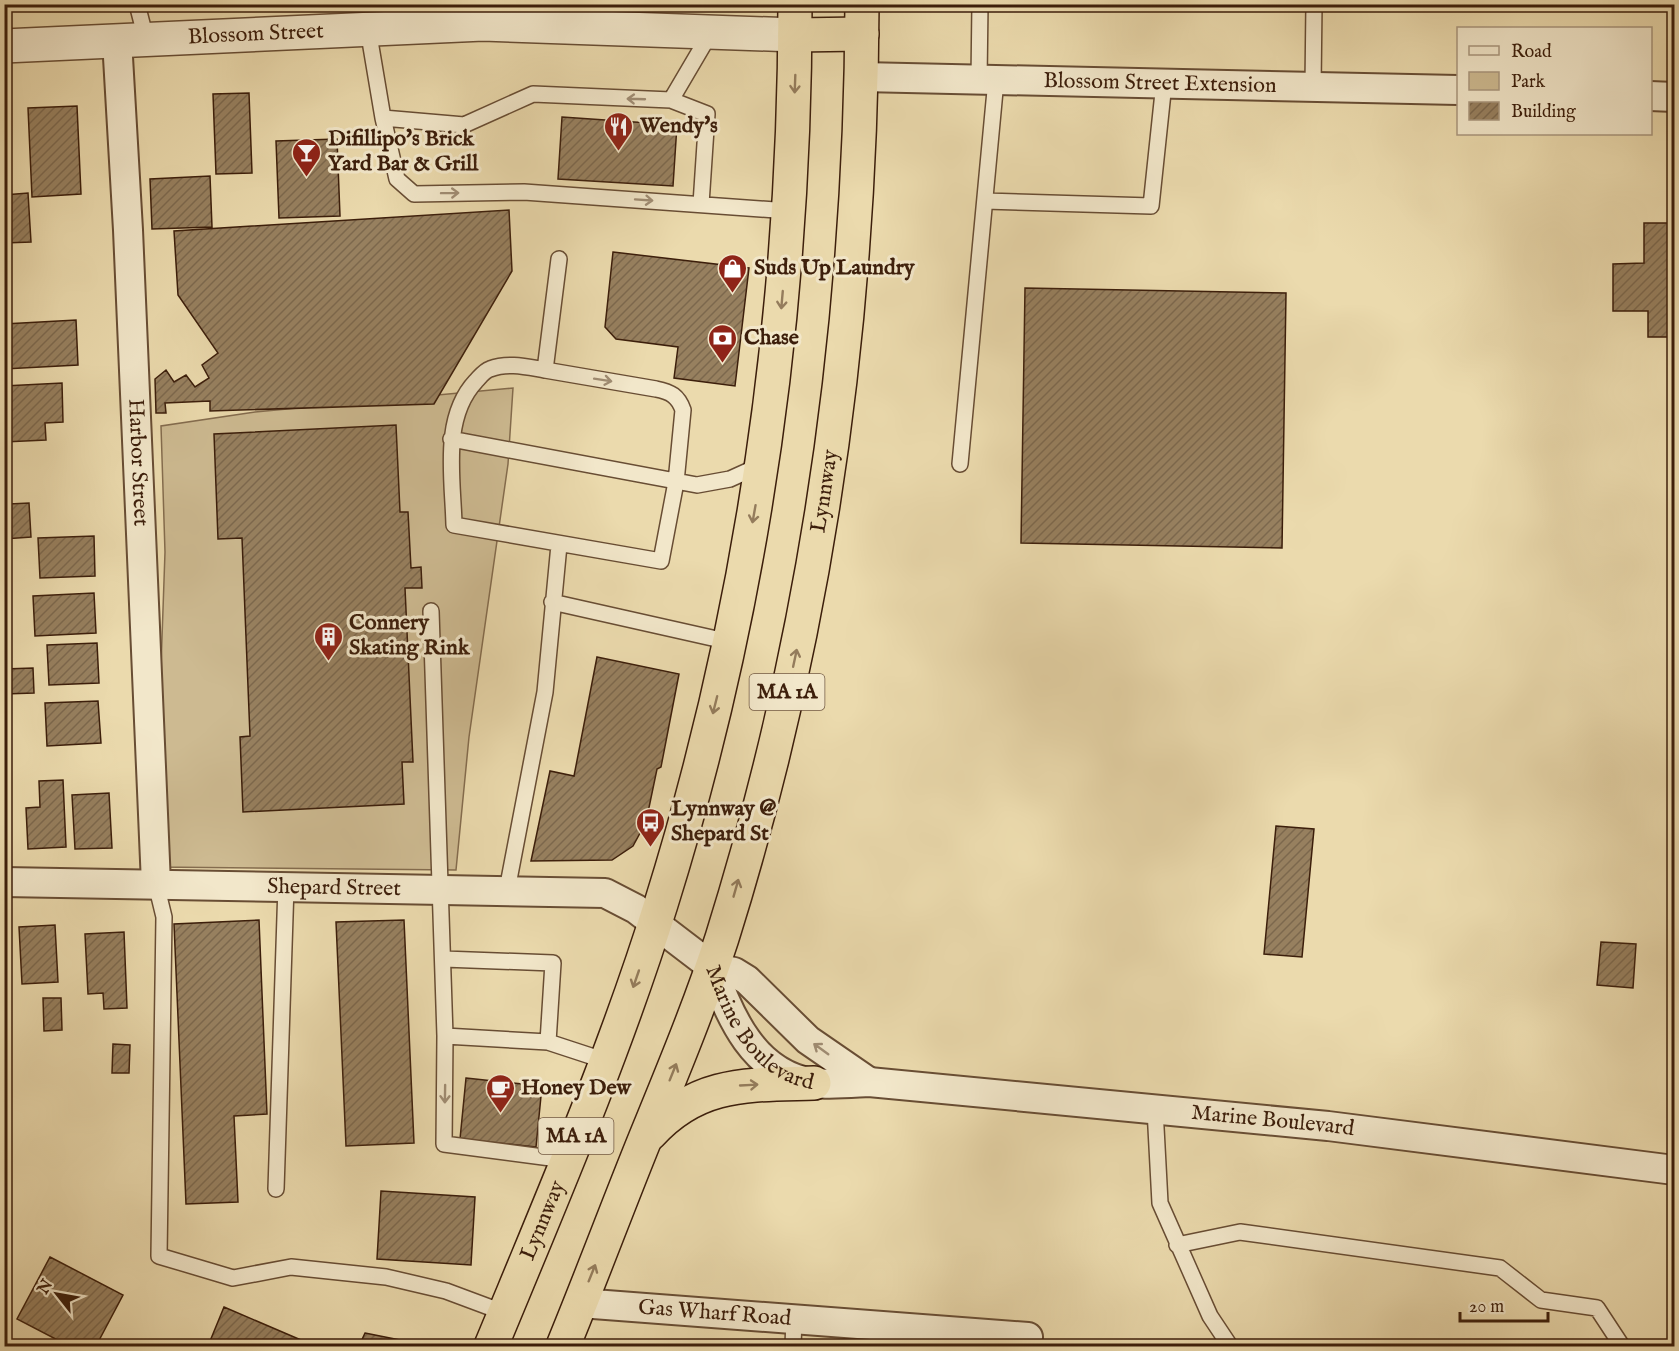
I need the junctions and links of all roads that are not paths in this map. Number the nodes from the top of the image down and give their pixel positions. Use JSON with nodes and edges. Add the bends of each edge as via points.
{"nodes":[{"id":1,"x":137,"y":4,"type":"edge"},
{"id":2,"x":980,"y":4,"type":"edge"},
{"id":3,"x":1314,"y":4,"type":"edge"},
{"id":4,"x":466,"y":14,"type":"edge"},
{"id":5,"x":862,"y":19,"type":"edge"},
{"id":6,"x":795,"y":20,"type":"edge"},
{"id":7,"x":368,"y":29,"type":"junction"},
{"id":8,"x":711,"y":32,"type":"junction"},
{"id":9,"x":131,"y":40,"type":"junction"},
{"id":10,"x":4,"y":46,"type":"edge"},
{"id":11,"x":862,"y":77,"type":"junction"},
{"id":12,"x":987,"y":80,"type":"junction"},
{"id":13,"x":1164,"y":83,"type":"junction"},
{"id":14,"x":1314,"y":86,"type":"junction"},
{"id":15,"x":1457,"y":90,"type":"edge"},
{"id":16,"x":1652,"y":96,"type":"edge"},
{"id":17,"x":1674,"y":97,"type":"edge"},
{"id":18,"x":671,"y":100,"type":"junction"},
{"id":19,"x":383,"y":118,"type":"junction"},
{"id":20,"x":985,"y":201,"type":"junction"},
{"id":21,"x":701,"y":204,"type":"junction"},
{"id":22,"x":789,"y":211,"type":"junction"},
{"id":23,"x":559,"y":259,"type":"dead end"},
{"id":24,"x":545,"y":370,"type":"junction"},
{"id":25,"x":452,"y":440,"type":"junction"},
{"id":26,"x":762,"y":464,"type":"junction"},
{"id":27,"x":960,"y":464,"type":"dead end"},
{"id":28,"x":676,"y":482,"type":"junction"},
{"id":29,"x":559,"y":544,"type":"junction"},
{"id":30,"x":552,"y":602,"type":"junction"},
{"id":31,"x":431,"y":611,"type":"dead end"},
{"id":32,"x":730,"y":642,"type":"junction"},
{"id":33,"x":4,"y":882,"type":"edge"},
{"id":34,"x":156,"y":885,"type":"junction"},
{"id":35,"x":286,"y":886,"type":"junction"},
{"id":36,"x":442,"y":889,"type":"junction"},
{"id":37,"x":507,"y":890,"type":"junction"},
{"id":38,"x":655,"y":923,"type":"junction"},
{"id":39,"x":444,"y":958,"type":"junction"},
{"id":40,"x":712,"y":967,"type":"junction"},
{"id":41,"x":445,"y":1036,"type":"junction"},
{"id":42,"x":548,"y":1042,"type":"junction"},
{"id":43,"x":606,"y":1061,"type":"junction"},
{"id":44,"x":869,"y":1082,"type":"junction"},
{"id":45,"x":814,"y":1083,"type":"junction"},
{"id":46,"x":1155,"y":1109,"type":"junction"},
{"id":47,"x":645,"y":1140,"type":"junction"},
{"id":48,"x":566,"y":1160,"type":"junction"},
{"id":49,"x":1674,"y":1170,"type":"edge"},
{"id":50,"x":276,"y":1190,"type":"dead end"},
{"id":51,"x":1177,"y":1245,"type":"junction"},
{"id":52,"x":580,"y":1303,"type":"junction"},
{"id":53,"x":505,"y":1312,"type":"junction"},
{"id":54,"x":794,"y":1333,"type":"edge"},
{"id":55,"x":1028,"y":1342,"type":"edge"},
{"id":56,"x":491,"y":1347,"type":"edge"},
{"id":57,"x":563,"y":1347,"type":"edge"},
{"id":58,"x":1230,"y":1347,"type":"edge"},
{"id":59,"x":1622,"y":1347,"type":"edge"}],
"edges":[{"from":1,"to":9,"type":"lane"},
{"from":2,"to":12,"type":"lane"},
{"from":3,"to":14,"type":"lane"},
{"from":4,"to":7,"type":"street","name":"Blossom Street"},
{"from":4,"to":8,"type":"street","name":"Blossom Street"},
{"from":5,"to":6,"type":"highway"},
{"from":5,"to":11,"type":"highway","name":"Lynnway","number":"MA 1A"},
{"from":6,"to":8,"type":"street","name":"Blossom Street"},
{"from":6,"to":22,"type":"highway","name":"Lynnway","number":"MA 1A","one_way":true},
{"from":7,"to":9,"type":"street","name":"Blossom Street"},
{"from":7,"to":19,"type":"lane"},
{"from":8,"to":18,"type":"lane"},
{"from":9,"to":10,"type":"street","name":"Blossom Street"},
{"from":9,"to":34,"type":"street","name":"Harbor Street","via":[[128,230]]},
{"from":11,"to":12,"type":"street","name":"Blossom Street Extension"},
{"from":40,"to":11,"type":"highway","name":"Lynnway","number":"MA 1A","one_way":true,"via":[[789,687],[822,516],[850,299]]},
{"from":12,"to":13,"type":"street","name":"Blossom Street Extension"},
{"from":12,"to":20,"type":"lane"},
{"from":13,"to":14,"type":"street","name":"Blossom Street Extension"},
{"from":13,"to":20,"type":"lane","via":[[1151,206]]},
{"from":14,"to":15,"type":"street","name":"Blossom Street Extension"},
{"from":16,"to":17,"type":"street"},
{"from":18,"to":19,"type":"lane","one_way":true,"via":[[533,94],[464,125]]},
{"from":18,"to":21,"type":"lane","via":[[707,114]]},
{"from":19,"to":21,"type":"lane","one_way":true,"via":[[397,179],[414,194],[525,192]]},
{"from":20,"to":27,"type":"lane"},
{"from":21,"to":22,"type":"lane"},
{"from":22,"to":26,"type":"highway","name":"Lynnway","number":"MA 1A","one_way":true,"via":[[782,305]]},
{"from":23,"to":24,"type":"lane"},
{"from":24,"to":25,"type":"lane","via":[[519,366],[487,370],[471,387],[459,411]]},
{"from":24,"to":28,"type":"lane","one_way":true,"via":[[670,392],[679,399],[683,410]]},
{"from":25,"to":28,"type":"lane"},
{"from":25,"to":29,"type":"lane","via":[[454,525]]},
{"from":26,"to":28,"type":"lane","via":[[714,484]]},
{"from":26,"to":32,"type":"highway","name":"Lynnway","number":"MA 1A","one_way":true},
{"from":28,"to":29,"type":"lane","via":[[661,561]]},
{"from":29,"to":30,"type":"lane"},
{"from":30,"to":32,"type":"lane"},
{"from":30,"to":37,"type":"lane","via":[[545,692]]},
{"from":31,"to":36,"type":"lane"},
{"from":32,"to":38,"type":"highway","name":"Lynnway","number":"MA 1A","one_way":true},
{"from":33,"to":34,"type":"street","name":"Shepard Street"},
{"from":34,"to":35,"type":"street","name":"Shepard Street"},
{"from":34,"to":53,"type":"lane","via":[[164,918],[159,1256],[234,1278],[291,1267],[386,1277],[446,1291]]},
{"from":35,"to":36,"type":"street","name":"Shepard Street"},
{"from":35,"to":50,"type":"lane"},
{"from":36,"to":37,"type":"street","name":"Shepard Street"},
{"from":36,"to":39,"type":"lane"},
{"from":37,"to":38,"type":"street","name":"Shepard Street","via":[[605,893]]},
{"from":38,"to":40,"type":"street"},
{"from":38,"to":43,"type":"highway","name":"Lynnway","number":"MA 1A","one_way":true},
{"from":39,"to":41,"type":"lane"},
{"from":39,"to":42,"type":"lane","via":[[553,963]]},
{"from":44,"to":40,"type":"street","name":"Marine Boulevard","one_way":true,"via":[[808,1040],[747,980]]},
{"from":40,"to":45,"type":"street","name":"Marine Boulevard","via":[[727,1010],[747,1041],[785,1072]]},
{"from":47,"to":40,"type":"highway","name":"Lynnway","number":"MA 1A","one_way":true},
{"from":41,"to":42,"type":"lane"},
{"from":41,"to":48,"type":"lane","one_way":true,"via":[[444,1144]]},
{"from":42,"to":43,"type":"lane"},
{"from":43,"to":48,"type":"highway","name":"Lynnway","number":"MA 1A"},
{"from":44,"to":45,"type":"street","name":"Marine Boulevard"},
{"from":44,"to":46,"type":"street","name":"Marine Boulevard"},
{"from":47,"to":45,"type":"highway","one_way":true,"via":[[673,1112],[712,1091],[744,1085]]},
{"from":46,"to":49,"type":"street","name":"Marine Boulevard","via":[[1368,1130]]},
{"from":46,"to":51,"type":"lane","via":[[1160,1203]]},
{"from":52,"to":47,"type":"highway","name":"Lynnway","number":"MA 1A","one_way":true},
{"from":48,"to":53,"type":"highway","name":"Lynnway","number":"MA 1A"},
{"from":51,"to":58,"type":"lane","via":[[1210,1316]]},
{"from":51,"to":59,"type":"lane","via":[[1240,1232],[1500,1268],[1541,1300],[1597,1308]]},
{"from":52,"to":54,"type":"street","name":"Gas Wharf Road"},
{"from":52,"to":57,"type":"highway","name":"Lynnway","number":"MA 1A"},
{"from":53,"to":56,"type":"highway","name":"Lynnway","number":"MA 1A"},
{"from":54,"to":55,"type":"street","name":"Gas Wharf Road"}]}
